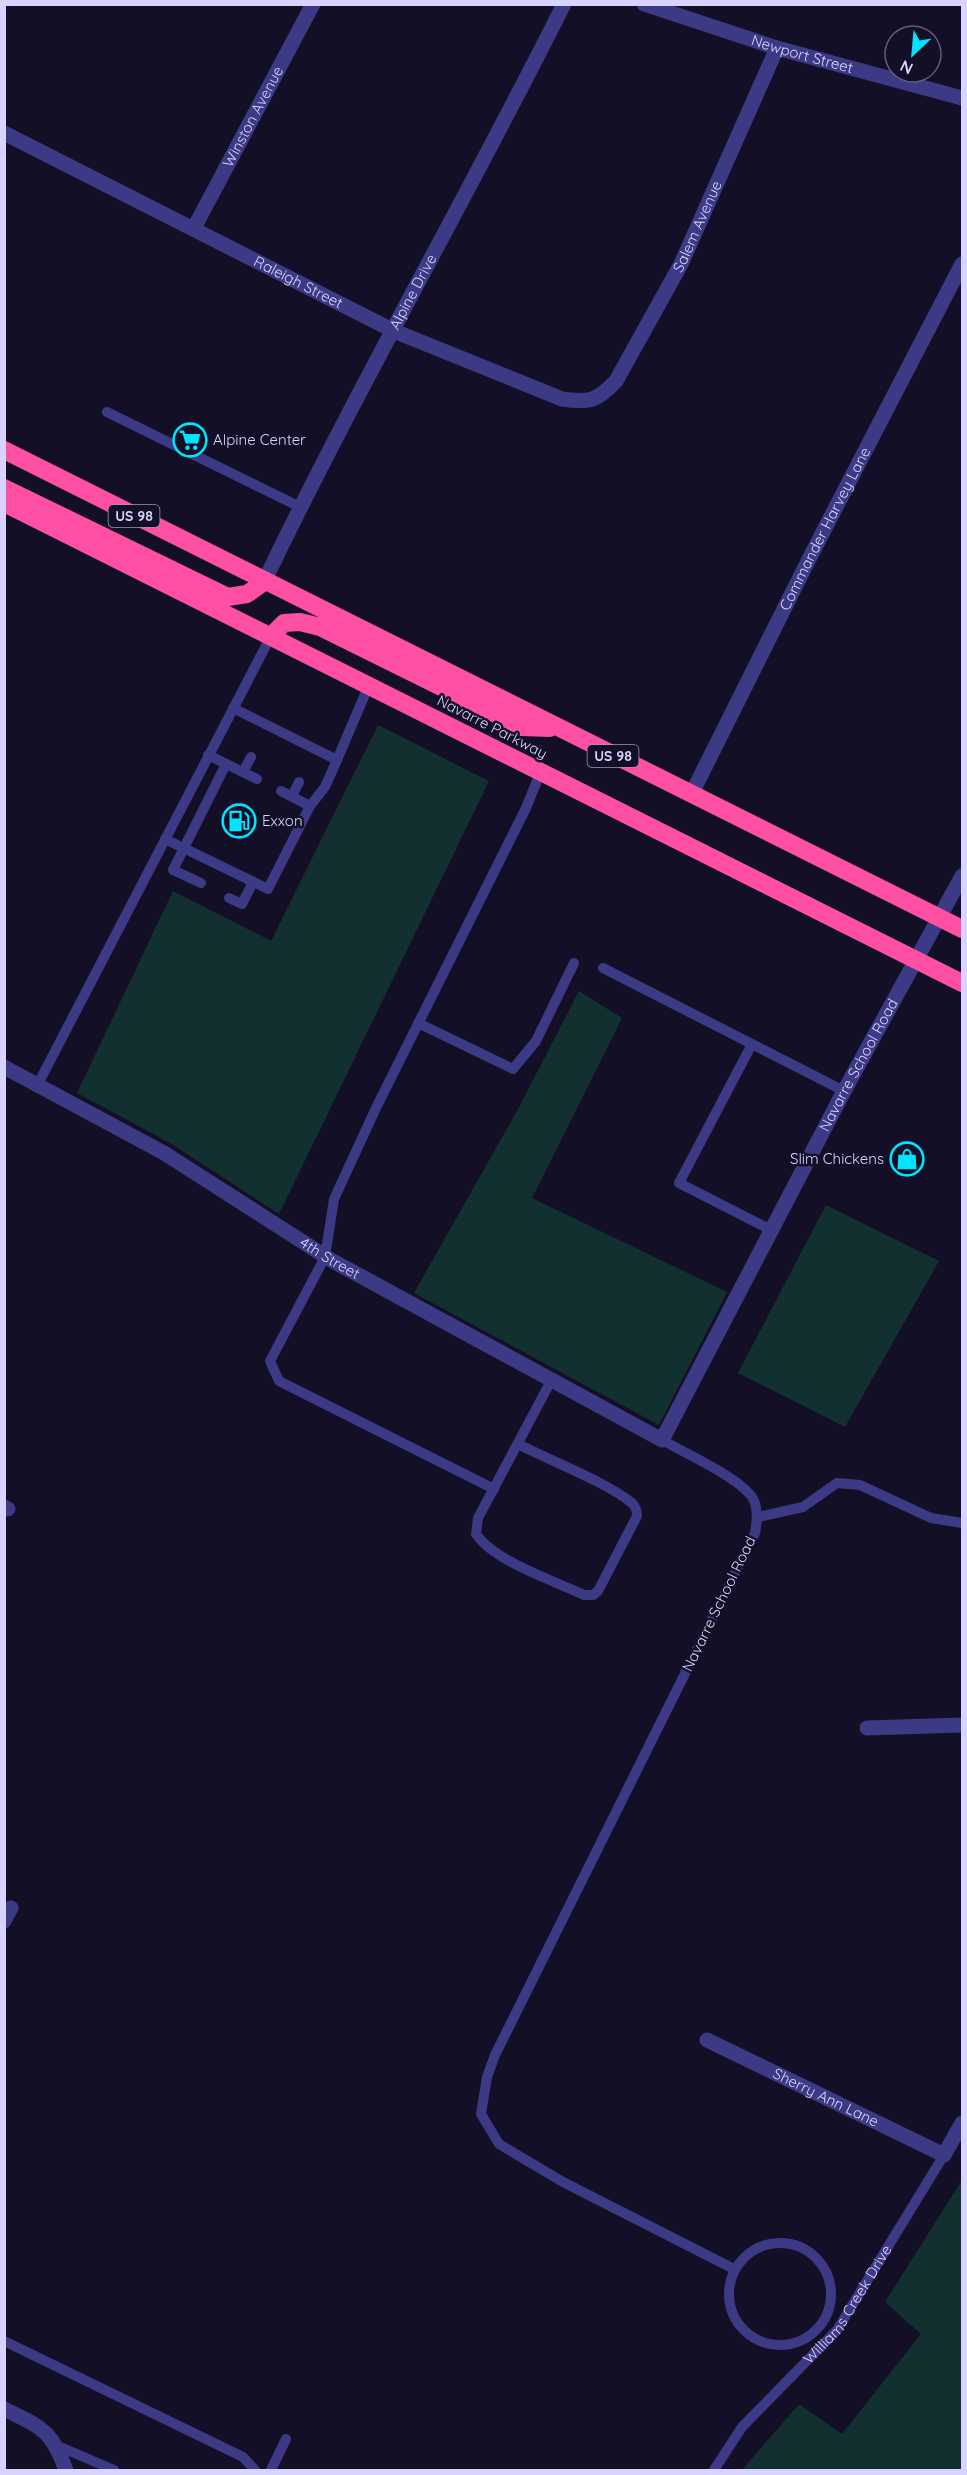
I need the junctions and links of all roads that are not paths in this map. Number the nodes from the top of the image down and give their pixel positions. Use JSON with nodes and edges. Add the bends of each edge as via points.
{"nodes":[{"id":1,"x":564,"y":4,"type":"edge"},
{"id":2,"x":644,"y":4,"type":"edge"},
{"id":3,"x":307,"y":6,"type":"edge"},
{"id":4,"x":777,"y":48,"type":"junction"},
{"id":5,"x":963,"y":98,"type":"edge"},
{"id":6,"x":4,"y":133,"type":"edge"},
{"id":7,"x":194,"y":228,"type":"junction"},
{"id":8,"x":963,"y":264,"type":"edge"},
{"id":9,"x":394,"y":331,"type":"junction"},
{"id":10,"x":602,"y":396,"type":"joint"},
{"id":11,"x":107,"y":412,"type":"dead end"},
{"id":12,"x":4,"y":450,"type":"edge"},
{"id":13,"x":4,"y":488,"type":"edge"},
{"id":14,"x":4,"y":503,"type":"edge"},
{"id":15,"x":300,"y":507,"type":"junction"},
{"id":16,"x":264,"y":582,"type":"junction"},
{"id":17,"x":271,"y":636,"type":"junction"},
{"id":18,"x":369,"y":685,"type":"junction"},
{"id":19,"x":233,"y":708,"type":"junction"},
{"id":20,"x":558,"y":728,"type":"junction"},
{"id":21,"x":208,"y":755,"type":"junction"},
{"id":22,"x":251,"y":757,"type":"dead end"},
{"id":23,"x":338,"y":760,"type":"junction"},
{"id":24,"x":226,"y":764,"type":"junction"},
{"id":25,"x":541,"y":771,"type":"junction"},
{"id":26,"x":243,"y":772,"type":"junction"},
{"id":27,"x":257,"y":779,"type":"dead end"},
{"id":28,"x":299,"y":782,"type":"dead end"},
{"id":29,"x":281,"y":791,"type":"dead end"},
{"id":30,"x":691,"y":795,"type":"junction"},
{"id":31,"x":292,"y":796,"type":"junction"},
{"id":32,"x":310,"y":806,"type":"junction"},
{"id":33,"x":165,"y":839,"type":"junction"},
{"id":34,"x":184,"y":848,"type":"junction"},
{"id":35,"x":963,"y":876,"type":"edge"},
{"id":36,"x":253,"y":882,"type":"junction"},
{"id":37,"x":201,"y":883,"type":"dead end"},
{"id":38,"x":229,"y":898,"type":"dead end"},
{"id":39,"x":938,"y":917,"type":"junction"},
{"id":40,"x":963,"y":929,"type":"edge"},
{"id":41,"x":915,"y":959,"type":"junction"},
{"id":42,"x":574,"y":963,"type":"dead end"},
{"id":43,"x":603,"y":968,"type":"dead end"},
{"id":44,"x":963,"y":983,"type":"edge"},
{"id":45,"x":418,"y":1023,"type":"junction"},
{"id":46,"x":752,"y":1044,"type":"junction"},
{"id":47,"x":5,"y":1067,"type":"edge"},
{"id":48,"x":38,"y":1084,"type":"junction"},
{"id":49,"x":844,"y":1090,"type":"junction"},
{"id":50,"x":771,"y":1230,"type":"junction"},
{"id":51,"x":325,"y":1257,"type":"junction"},
{"id":52,"x":552,"y":1379,"type":"junction"},
{"id":53,"x":662,"y":1440,"type":"junction"},
{"id":54,"x":518,"y":1444,"type":"junction"},
{"id":55,"x":494,"y":1489,"type":"junction"},
{"id":56,"x":758,"y":1516,"type":"junction"},
{"id":57,"x":963,"y":1523,"type":"edge"},
{"id":58,"x":963,"y":1725,"type":"edge"},
{"id":59,"x":867,"y":1728,"type":"dead end"},
{"id":60,"x":707,"y":2040,"type":"dead end"},
{"id":61,"x":963,"y":2123,"type":"edge"},
{"id":62,"x":945,"y":2156,"type":"junction"},
{"id":63,"x":734,"y":2269,"type":"junction"},
{"id":64,"x":825,"y":2321,"type":"junction"},
{"id":65,"x":837,"y":2330,"type":"junction"},
{"id":66,"x":4,"y":2341,"type":"edge"},
{"id":67,"x":4,"y":2409,"type":"edge"},
{"id":68,"x":286,"y":2439,"type":"dead end"},
{"id":69,"x":57,"y":2446,"type":"junction"},
{"id":70,"x":66,"y":2470,"type":"edge"},
{"id":71,"x":114,"y":2470,"type":"edge"},
{"id":72,"x":255,"y":2470,"type":"edge"},
{"id":73,"x":271,"y":2470,"type":"edge"},
{"id":74,"x":714,"y":2470,"type":"edge"}],
"edges":[{"from":1,"to":9,"type":"street","name":"Alpine Drive"},
{"from":2,"to":4,"type":"street","name":"Newport Street"},
{"from":3,"to":7,"type":"street","name":"Winston Avenue"},
{"from":4,"to":5,"type":"street","name":"Newport Street"},
{"from":4,"to":10,"type":"street","name":"Salem Avenue","via":[[681,264],[616,381]]},
{"from":6,"to":7,"type":"street","name":"Raleigh Street"},
{"from":7,"to":9,"type":"street","name":"Raleigh Street"},
{"from":8,"to":30,"type":"street","name":"Commander Harvey Lane"},
{"from":9,"to":10,"type":"street","name":"Raleigh Street","via":[[562,399],[590,401]]},
{"from":9,"to":15,"type":"street","name":"Alpine Drive"},
{"from":11,"to":15,"type":"lane"},
{"from":12,"to":16,"type":"highway","name":"Navarre Parkway","number":"US 98"},
{"from":13,"to":16,"type":"highway","via":[[228,597],[247,594]]},
{"from":14,"to":17,"type":"highway","name":"Navarre Parkway"},
{"from":15,"to":16,"type":"street","name":"Alpine Drive"},
{"from":16,"to":20,"type":"highway","name":"Navarre Parkway","number":"US 98"},
{"from":17,"to":18,"type":"highway","name":"Navarre Parkway"},
{"from":17,"to":19,"type":"lane"},
{"from":17,"to":20,"type":"highway","via":[[284,623],[320,627],[522,727]]},
{"from":18,"to":23,"type":"lane"},
{"from":18,"to":25,"type":"highway","name":"Navarre Parkway"},
{"from":19,"to":21,"type":"lane"},
{"from":19,"to":23,"type":"lane","via":[[314,753]]},
{"from":20,"to":30,"type":"highway","name":"Navarre Parkway","number":"US 98"},
{"from":21,"to":24,"type":"lane"},
{"from":21,"to":33,"type":"lane"},
{"from":22,"to":26,"type":"lane"},
{"from":23,"to":32,"type":"lane","via":[[326,787]]},
{"from":24,"to":26,"type":"lane"},
{"from":24,"to":34,"type":"lane"},
{"from":25,"to":41,"type":"highway","name":"Navarre Parkway"},
{"from":25,"to":45,"type":"lane"},
{"from":26,"to":27,"type":"lane"},
{"from":28,"to":31,"type":"lane"},
{"from":29,"to":31,"type":"lane"},
{"from":30,"to":39,"type":"highway","name":"Navarre Parkway","number":"US 98"},
{"from":31,"to":32,"type":"lane"},
{"from":32,"to":36,"type":"lane","via":[[268,889]]},
{"from":33,"to":34,"type":"lane"},
{"from":33,"to":48,"type":"lane"},
{"from":34,"to":36,"type":"lane"},
{"from":34,"to":37,"type":"lane","via":[[173,870]]},
{"from":35,"to":39,"type":"street","name":"Navarre School Road"},
{"from":36,"to":38,"type":"lane","via":[[242,904]]},
{"from":39,"to":40,"type":"highway","name":"Navarre Parkway","number":"US 98"},
{"from":39,"to":41,"type":"street","name":"Navarre School Road"},
{"from":41,"to":44,"type":"highway","name":"Navarre Parkway"},
{"from":41,"to":49,"type":"street","name":"Navarre School Road"},
{"from":42,"to":45,"type":"lane","via":[[536,1041],[513,1069]]},
{"from":43,"to":46,"type":"lane"},
{"from":45,"to":51,"type":"lane","via":[[334,1199]]},
{"from":46,"to":49,"type":"lane"},
{"from":46,"to":50,"type":"lane","via":[[679,1183]]},
{"from":47,"to":48,"type":"street","name":"4th Street"},
{"from":48,"to":51,"type":"street","name":"4th Street","via":[[164,1153]]},
{"from":49,"to":50,"type":"street","name":"Navarre School Road"},
{"from":50,"to":53,"type":"street","name":"Navarre School Road"},
{"from":51,"to":52,"type":"street","name":"4th Street"},
{"from":51,"to":55,"type":"lane","via":[[270,1362],[279,1381]]},
{"from":52,"to":53,"type":"street","name":"4th Street"},
{"from":52,"to":54,"type":"lane"},
{"from":53,"to":56,"type":"lane","name":"Navarre School Road","via":[[736,1483],[753,1498]]},
{"from":54,"to":55,"type":"lane"},
{"from":54,"to":55,"type":"lane","via":[[634,1504],[637,1516],[598,1591],[584,1595],[482,1544],[476,1534],[478,1518]]},
{"from":56,"to":57,"type":"lane","via":[[802,1507],[837,1483],[860,1485],[931,1518]]},
{"from":56,"to":63,"type":"lane","name":"Navarre School Road","via":[[755,1533],[495,2055],[487,2077],[482,2114],[498,2145]]},
{"from":58,"to":59,"type":"street"},
{"from":60,"to":62,"type":"street","name":"Sherry Ann Lane"},
{"from":61,"to":62,"type":"street","name":"Williams Creek Drive"},
{"from":62,"to":65,"type":"lane","name":"Williams Creek Drive"},
{"from":63,"to":64,"type":"lane","via":[[729,2304],[736,2321],[748,2334],[764,2343],[799,2342]]},
{"from":63,"to":64,"type":"lane","via":[[744,2256],[774,2242],[806,2249],[823,2266],[832,2289]]},
{"from":64,"to":65,"type":"lane"},
{"from":65,"to":74,"type":"lane","name":"Williams Creek Drive","via":[[742,2427]]},
{"from":66,"to":72,"type":"lane","via":[[243,2457]]},
{"from":67,"to":69,"type":"street","via":[[45,2430]]},
{"from":68,"to":73,"type":"lane"},
{"from":69,"to":70,"type":"street"},
{"from":69,"to":71,"type":"lane"}]}
